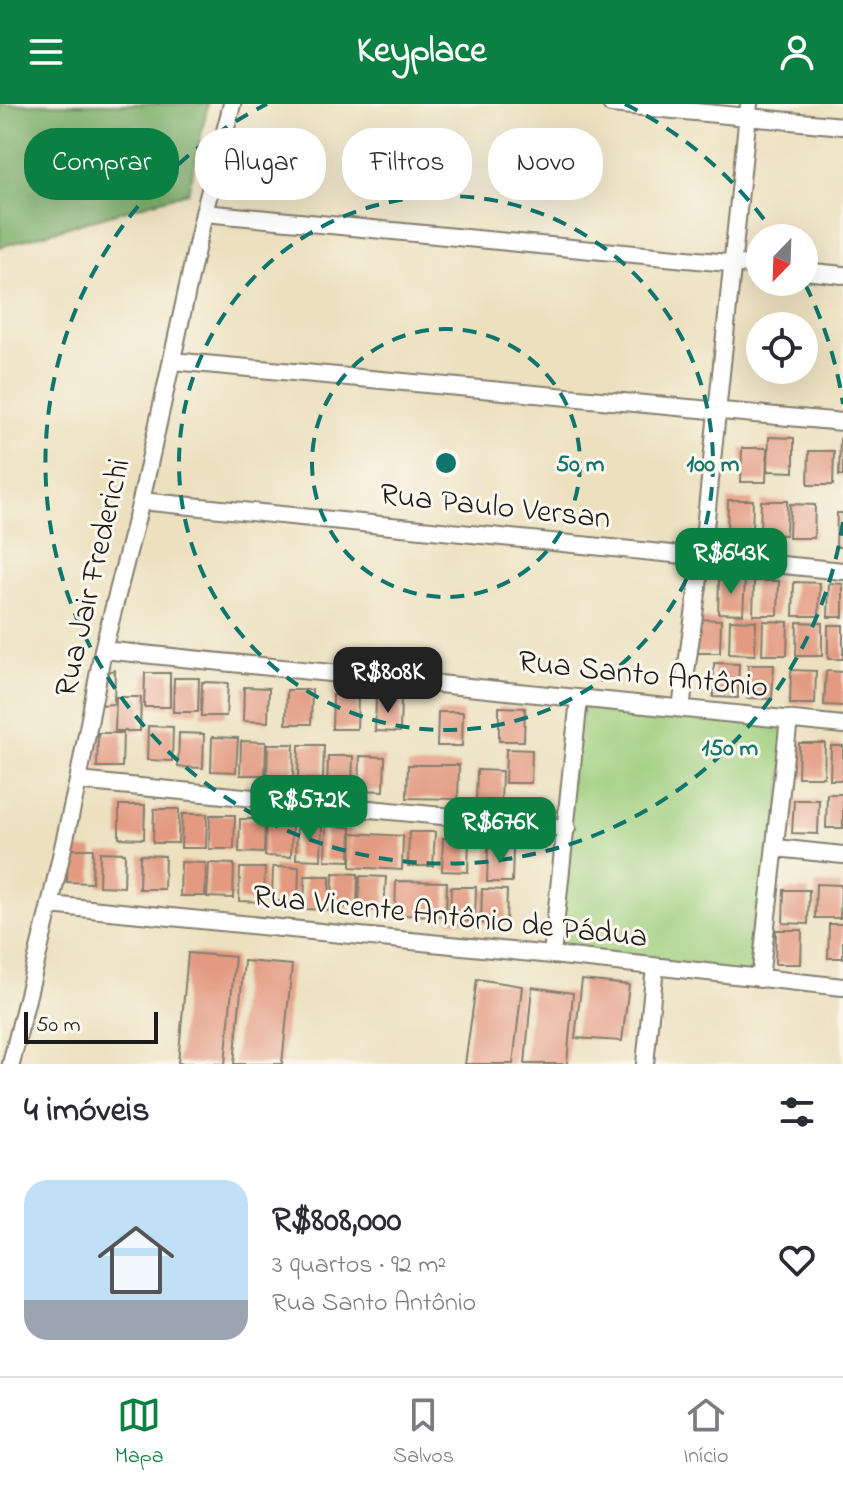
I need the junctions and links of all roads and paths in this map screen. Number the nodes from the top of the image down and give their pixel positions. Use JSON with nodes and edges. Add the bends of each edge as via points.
{"nodes":[{"id":1,"x":232,"y":104,"type":"edge"},
{"id":2,"x":611,"y":104,"type":"edge"},
{"id":3,"x":748,"y":111,"type":"edge"},
{"id":4,"x":843,"y":126,"type":"edge"},
{"id":5,"x":204,"y":213,"type":"junction"},
{"id":6,"x":731,"y":263,"type":"junction"},
{"id":7,"x":746,"y":265,"type":"edge"},
{"id":8,"x":818,"y":272,"type":"edge"},
{"id":9,"x":843,"y":275,"type":"edge"},
{"id":10,"x":172,"y":361,"type":"junction"},
{"id":11,"x":716,"y":410,"type":"junction"},
{"id":12,"x":843,"y":422,"type":"edge"},
{"id":13,"x":141,"y":501,"type":"junction"},
{"id":14,"x":702,"y":557,"type":"junction"},
{"id":15,"x":843,"y":571,"type":"edge"},
{"id":16,"x":103,"y":650,"type":"junction"},
{"id":17,"x":579,"y":699,"type":"junction"},
{"id":18,"x":681,"y":708,"type":"junction"},
{"id":19,"x":789,"y":719,"type":"junction"},
{"id":20,"x":843,"y":725,"type":"edge"},
{"id":21,"x":78,"y":781,"type":"junction"},
{"id":22,"x":567,"y":828,"type":"junction"},
{"id":23,"x":776,"y":848,"type":"junction"},
{"id":24,"x":843,"y":855,"type":"edge"},
{"id":25,"x":50,"y":905,"type":"junction"},
{"id":26,"x":552,"y":955,"type":"junction"},
{"id":27,"x":655,"y":967,"type":"junction"},
{"id":28,"x":760,"y":979,"type":"junction"},
{"id":29,"x":843,"y":987,"type":"edge"},
{"id":30,"x":11,"y":1064,"type":"edge"},
{"id":31,"x":645,"y":1064,"type":"edge"}],
"edges":[{"from":1,"to":5,"type":"street","name":"Rua Jair Frederichi"},
{"from":2,"to":3,"type":"street"},
{"from":3,"to":4,"type":"street"},
{"from":3,"to":6,"type":"street"},
{"from":5,"to":6,"type":"street"},
{"from":5,"to":10,"type":"street","name":"Rua Jair Frederichi"},
{"from":6,"to":7,"type":"street"},
{"from":6,"to":11,"type":"street"},
{"from":8,"to":9,"type":"street"},
{"from":10,"to":11,"type":"street"},
{"from":10,"to":13,"type":"street","name":"Rua Jair Frederichi"},
{"from":11,"to":12,"type":"street"},
{"from":11,"to":14,"type":"street"},
{"from":13,"to":14,"type":"street","name":"Rua Paulo Versan"},
{"from":13,"to":16,"type":"street","name":"Rua Jair Frederichi"},
{"from":14,"to":15,"type":"street","name":"Rua Paulo Versan"},
{"from":14,"to":18,"type":"street"},
{"from":16,"to":17,"type":"street","name":"Rua Santo Antônio"},
{"from":16,"to":21,"type":"street","name":"Rua Jair Frederichi"},
{"from":17,"to":18,"type":"street","name":"Rua Santo Antônio"},
{"from":17,"to":22,"type":"street"},
{"from":18,"to":19,"type":"street","name":"Rua Santo Antônio"},
{"from":19,"to":20,"type":"street","name":"Rua Santo Antônio"},
{"from":19,"to":23,"type":"street"},
{"from":21,"to":22,"type":"street"},
{"from":21,"to":25,"type":"street","name":"Rua Jair Frederichi"},
{"from":22,"to":26,"type":"street"},
{"from":23,"to":24,"type":"street"},
{"from":23,"to":28,"type":"street"},
{"from":25,"to":26,"type":"street","name":"Rua Vicente Antônio de Pádua"},
{"from":25,"to":30,"type":"street","name":"Rua Jair Frederichi"},
{"from":26,"to":27,"type":"street","name":"Rua Vicente Antônio de Pádua"},
{"from":27,"to":28,"type":"street","name":"Rua Vicente Antônio de Pádua"},
{"from":27,"to":31,"type":"street"},
{"from":28,"to":29,"type":"street","name":"Rua Vicente Antônio de Pádua"}]}
